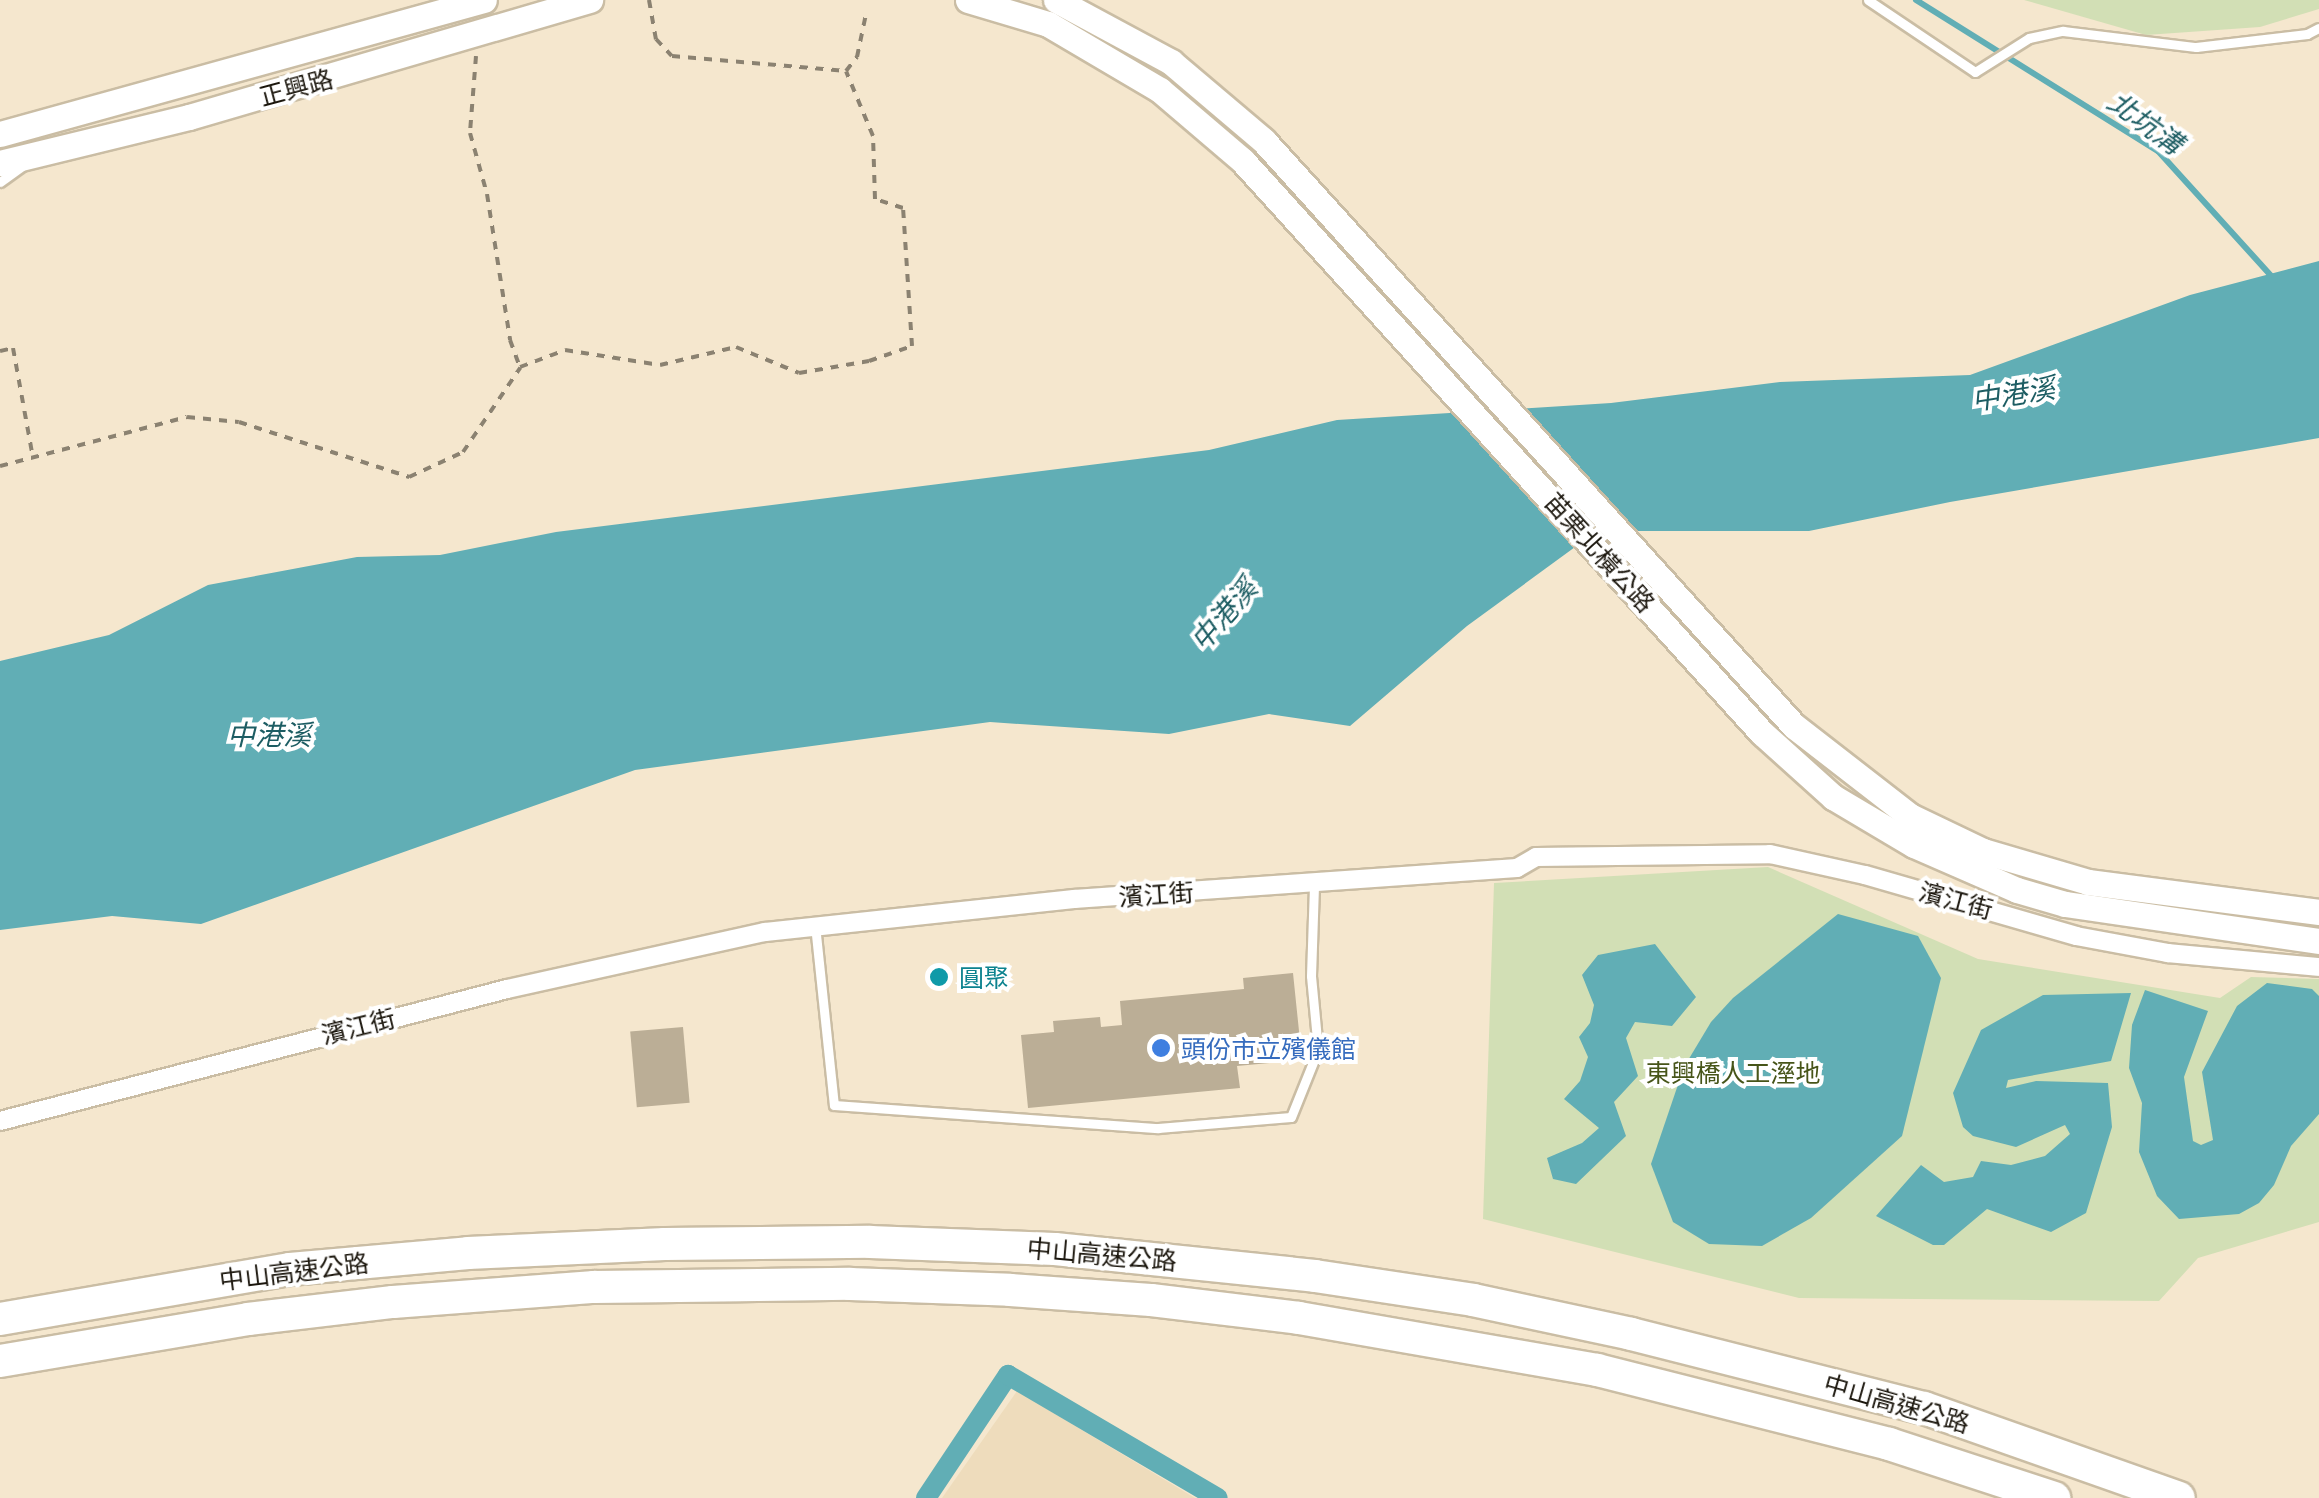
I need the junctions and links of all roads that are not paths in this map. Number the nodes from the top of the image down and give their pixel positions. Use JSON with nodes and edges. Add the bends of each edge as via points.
{"nodes":[{"id":1,"x":486,"y":0,"type":"edge"},
{"id":2,"x":590,"y":0,"type":"edge"},
{"id":3,"x":968,"y":0,"type":"edge"},
{"id":4,"x":1056,"y":0,"type":"edge"},
{"id":5,"x":1868,"y":0,"type":"edge"},
{"id":6,"x":2319,"y":28,"type":"edge"},
{"id":7,"x":478,"y":35,"type":"junction"},
{"id":8,"x":0,"y":134,"type":"edge"},
{"id":9,"x":32,"y":158,"type":"junction"},
{"id":10,"x":0,"y":163,"type":"edge"},
{"id":11,"x":0,"y":182,"type":"edge"},
{"id":12,"x":2022,"y":878,"type":"junction"},
{"id":13,"x":1314,"y":884,"type":"junction"},
{"id":14,"x":2319,"y":912,"type":"edge"},
{"id":15,"x":816,"y":925,"type":"junction"},
{"id":16,"x":2319,"y":942,"type":"edge"},
{"id":17,"x":2319,"y":967,"type":"edge"},
{"id":18,"x":0,"y":1121,"type":"edge"},
{"id":19,"x":0,"y":1319,"type":"edge"},
{"id":20,"x":0,"y":1361,"type":"edge"},
{"id":21,"x":2054,"y":1498,"type":"edge"},
{"id":22,"x":2179,"y":1498,"type":"edge"}],
"edges":[{"from":1,"to":7,"type":"lane"},
{"from":1,"to":8,"type":"main road","name":"正興路"},
{"from":2,"to":7,"type":"main road","name":"正興路"},
{"from":3,"to":12,"type":"main road","name":"苗栗北橫公路","via":[[1048,24],[1160,90],[1255,174],[1762,733],[1833,796],[1914,845]]},
{"from":4,"to":12,"type":"main road","name":"苗栗北橫公路","via":[[1171,62],[1263,140],[1794,726],[1910,816]]},
{"from":5,"to":6,"type":"lane","via":[[1976,72],[2029,38],[2063,32],[2196,47]]},
{"from":7,"to":9,"type":"main road","name":"正興路"},
{"from":9,"to":10,"type":"main road","name":"正興路"},
{"from":9,"to":11,"type":"lane"},
{"from":12,"to":14,"type":"main road","name":"苗栗北橫公路"},
{"from":12,"to":16,"type":"main road","name":"苗栗北橫公路","via":[[2064,904]]},
{"from":13,"to":15,"type":"street","name":"濱江街"},
{"from":13,"to":15,"type":"lane","via":[[1318,1050],[1291,1117],[1177,1126],[834,1105]]},
{"from":13,"to":17,"type":"street","name":"濱江街","via":[[1517,868],[1536,856],[1770,854],[2076,936],[2168,953]]},
{"from":15,"to":18,"type":"street","name":"濱江街","via":[[507,989]]},
{"from":19,"to":22,"type":"highway","name":"中山高速公路","via":[[290,1268],[468,1253],[851,1242],[1055,1248],[1315,1276],[1473,1300],[1630,1334],[1924,1408]]},
{"from":20,"to":21,"type":"highway","name":"中山高速公路","via":[[266,1317],[594,1287],[850,1284],[1045,1293],[1299,1318],[1597,1370],[1889,1444]]}]}
